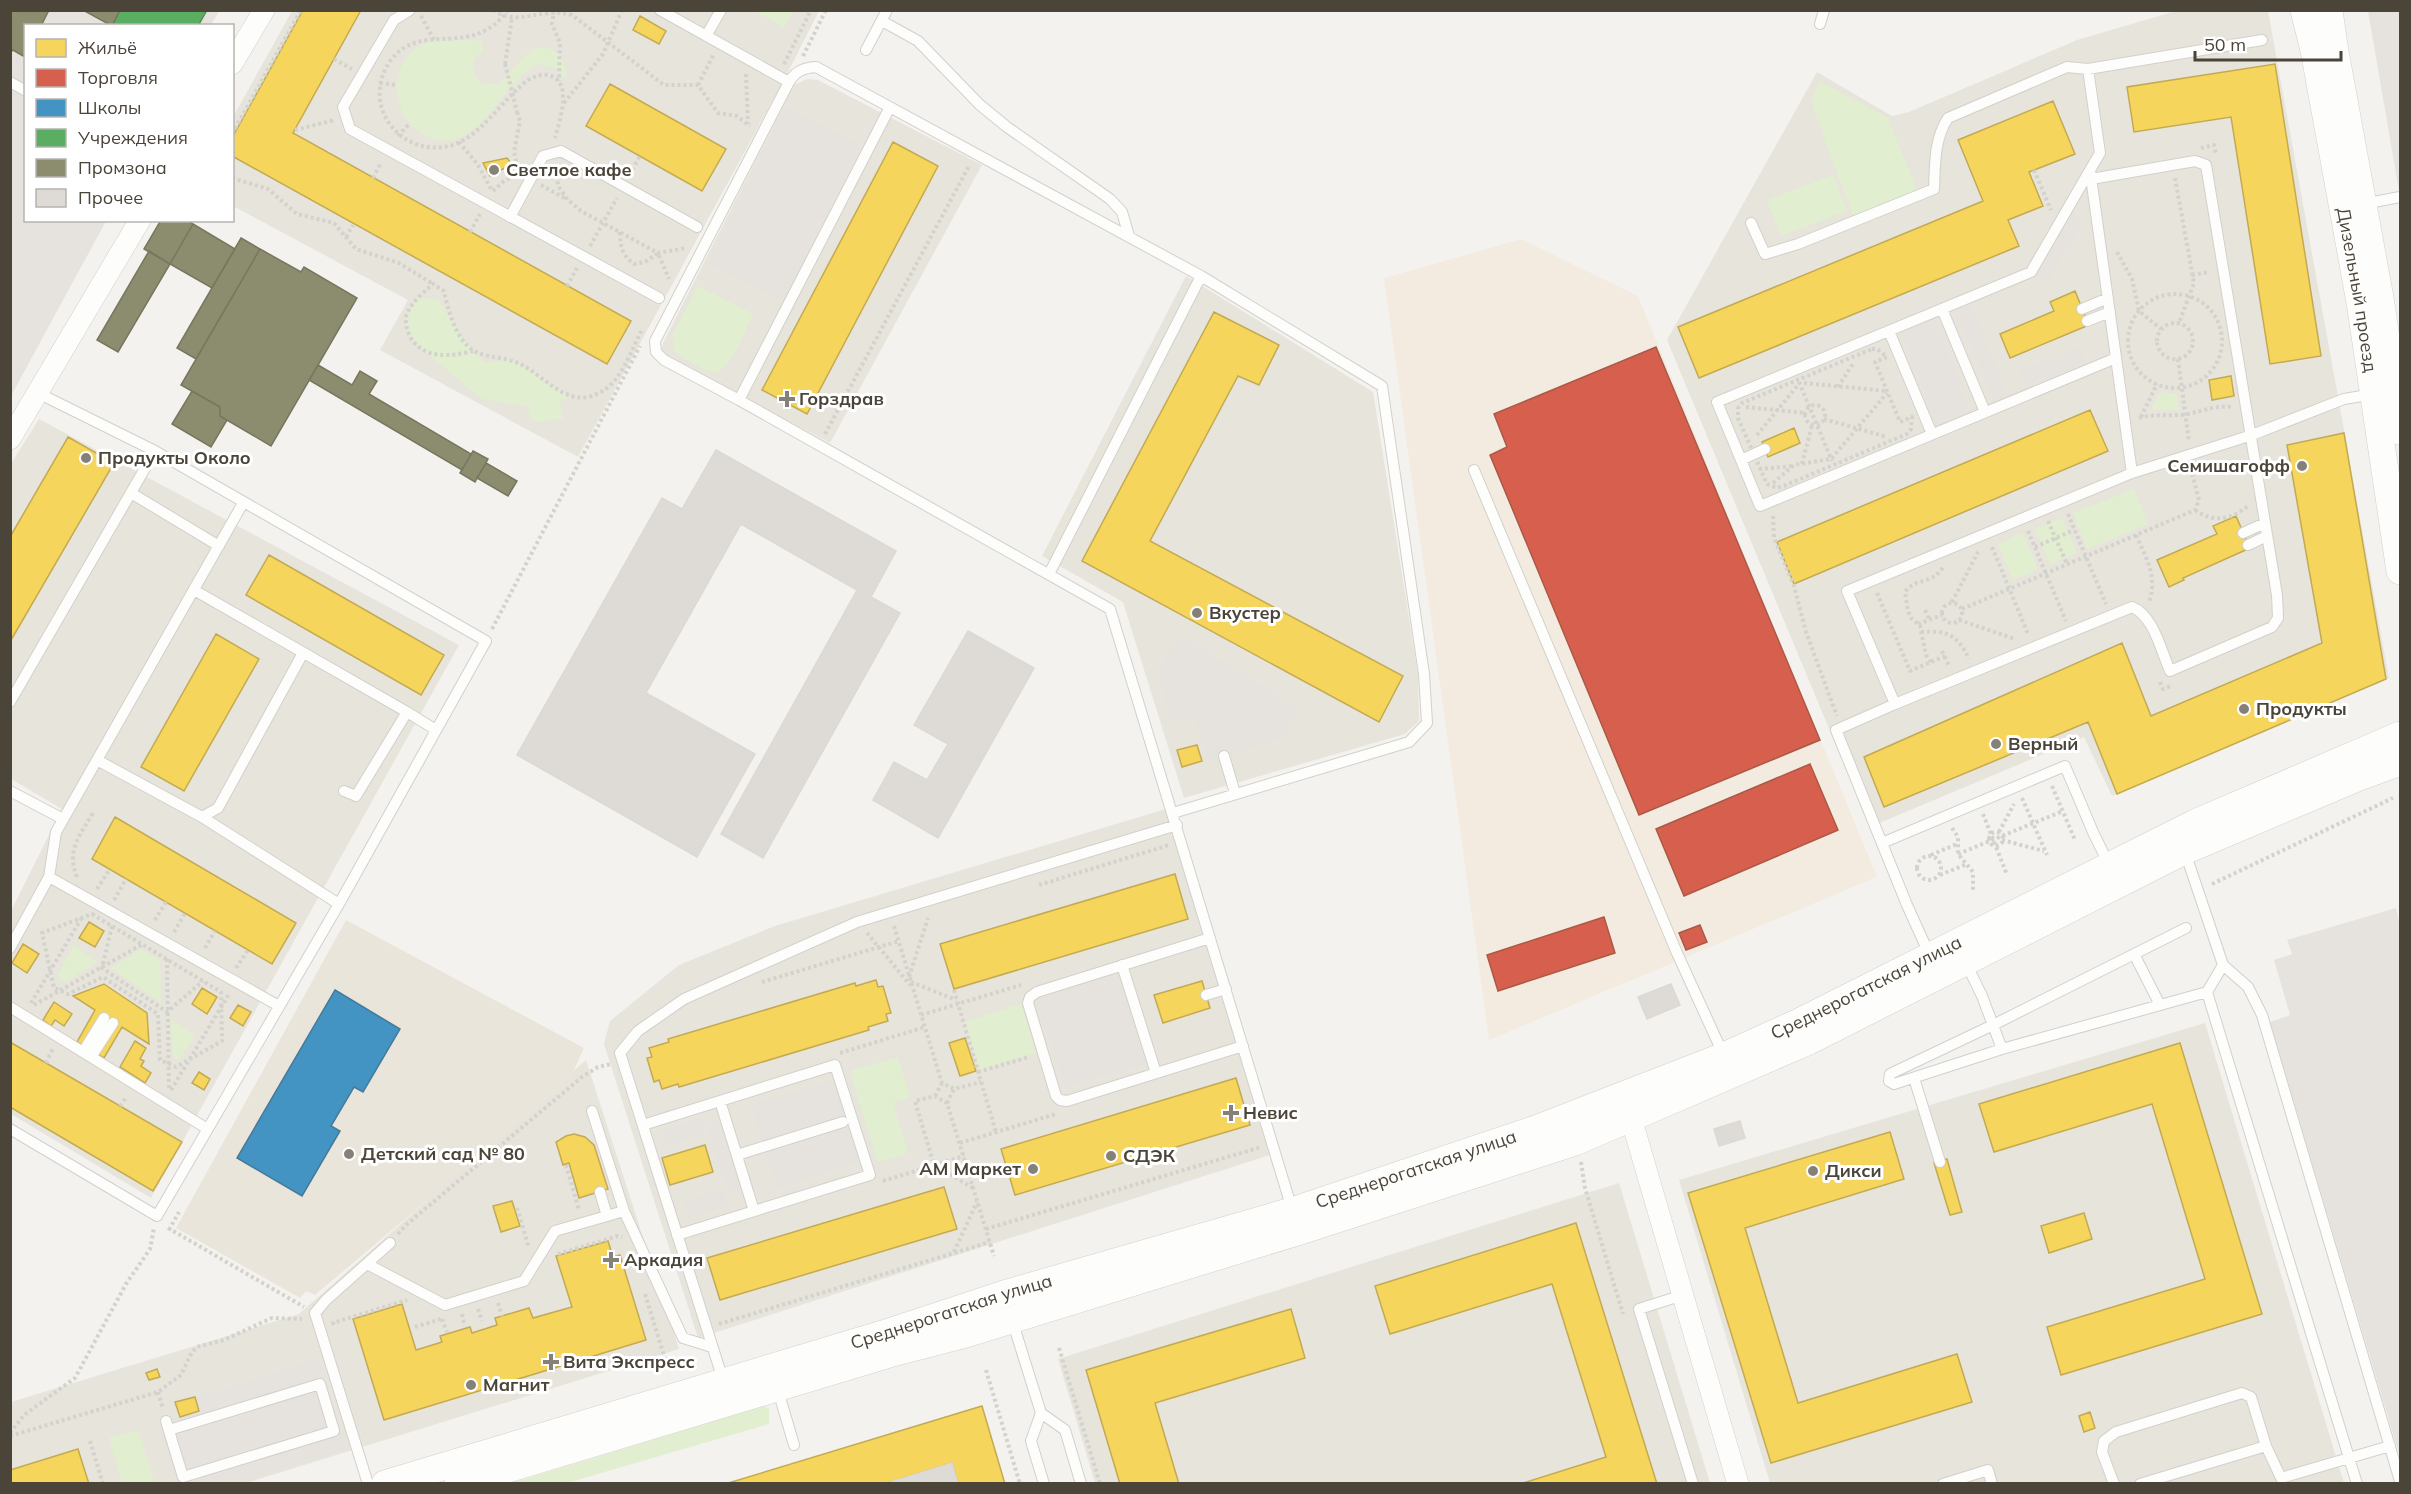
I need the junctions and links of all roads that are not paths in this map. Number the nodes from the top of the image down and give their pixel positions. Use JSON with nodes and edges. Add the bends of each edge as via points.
{"nodes":[{"id":1,"x":264,"y":10,"type":"edge"},
{"id":2,"x":410,"y":10,"type":"edge"},
{"id":3,"x":660,"y":10,"type":"edge"},
{"id":4,"x":721,"y":10,"type":"edge"},
{"id":5,"x":1824,"y":10,"type":"edge"},
{"id":6,"x":2304,"y":10,"type":"edge"},
{"id":7,"x":2329,"y":10,"type":"edge"},
{"id":8,"x":885,"y":16,"type":"edge"},
{"id":9,"x":1820,"y":24,"type":"dead end"},
{"id":10,"x":706,"y":36,"type":"junction"},
{"id":11,"x":2262,"y":40,"type":"dead end"},
{"id":12,"x":866,"y":50,"type":"dead end"},
{"id":13,"x":234,"y":61,"type":"edge"},
{"id":14,"x":2088,"y":69,"type":"junction"},
{"id":15,"x":791,"y":79,"type":"junction"},
{"id":16,"x":10,"y":82,"type":"edge"},
{"id":17,"x":24,"y":90,"type":"edge"},
{"id":18,"x":890,"y":107,"type":"junction"},
{"id":19,"x":2091,"y":175,"type":"junction"},
{"id":20,"x":2400,"y":197,"type":"edge"},
{"id":21,"x":2363,"y":204,"type":"junction"},
{"id":22,"x":510,"y":217,"type":"junction"},
{"id":23,"x":139,"y":222,"type":"edge"},
{"id":24,"x":1751,"y":223,"type":"dead end"},
{"id":25,"x":697,"y":227,"type":"dead end"},
{"id":26,"x":1129,"y":236,"type":"junction"},
{"id":27,"x":1201,"y":276,"type":"junction"},
{"id":28,"x":659,"y":298,"type":"dead end"},
{"id":29,"x":2108,"y":298,"type":"junction"},
{"id":30,"x":1942,"y":309,"type":"junction"},
{"id":31,"x":2082,"y":309,"type":"dead end"},
{"id":32,"x":2110,"y":312,"type":"junction"},
{"id":33,"x":2379,"y":319,"type":"junction"},
{"id":34,"x":2087,"y":321,"type":"dead end"},
{"id":35,"x":1889,"y":331,"type":"junction"},
{"id":36,"x":2116,"y":358,"type":"junction"},
{"id":37,"x":38,"y":393,"type":"junction"},
{"id":38,"x":2374,"y":394,"type":"junction"},
{"id":39,"x":739,"y":400,"type":"junction"},
{"id":40,"x":1985,"y":412,"type":"junction"},
{"id":41,"x":2400,"y":431,"type":"edge"},
{"id":42,"x":1932,"y":434,"type":"junction"},
{"id":43,"x":2252,"y":435,"type":"junction"},
{"id":44,"x":10,"y":439,"type":"edge"},
{"id":45,"x":1765,"y":449,"type":"dead end"},
{"id":46,"x":155,"y":451,"type":"junction"},
{"id":47,"x":1741,"y":460,"type":"junction"},
{"id":48,"x":1474,"y":470,"type":"dead end"},
{"id":49,"x":2132,"y":472,"type":"junction"},
{"id":50,"x":131,"y":493,"type":"junction"},
{"id":51,"x":243,"y":503,"type":"junction"},
{"id":52,"x":2265,"y":523,"type":"junction"},
{"id":53,"x":2243,"y":533,"type":"dead end"},
{"id":54,"x":2267,"y":536,"type":"junction"},
{"id":55,"x":2248,"y":545,"type":"dead end"},
{"id":56,"x":219,"y":546,"type":"junction"},
{"id":57,"x":2400,"y":571,"type":"edge"},
{"id":58,"x":1049,"y":574,"type":"junction"},
{"id":59,"x":194,"y":590,"type":"junction"},
{"id":60,"x":303,"y":653,"type":"junction"},
{"id":61,"x":10,"y":702,"type":"edge"},
{"id":62,"x":1895,"y":704,"type":"junction"},
{"id":63,"x":407,"y":712,"type":"junction"},
{"id":64,"x":436,"y":730,"type":"junction"},
{"id":65,"x":2400,"y":735,"type":"edge"},
{"id":66,"x":1224,"y":756,"type":"dead end"},
{"id":67,"x":97,"y":760,"type":"junction"},
{"id":68,"x":2400,"y":762,"type":"edge"},
{"id":69,"x":344,"y":790,"type":"dead end"},
{"id":70,"x":10,"y":791,"type":"edge"},
{"id":71,"x":1236,"y":793,"type":"junction"},
{"id":72,"x":1173,"y":813,"type":"junction"},
{"id":73,"x":202,"y":817,"type":"junction"},
{"id":74,"x":63,"y":819,"type":"junction"},
{"id":75,"x":1177,"y":825,"type":"junction"},
{"id":76,"x":2180,"y":842,"type":"junction"},
{"id":77,"x":1882,"y":843,"type":"junction"},
{"id":78,"x":2115,"y":875,"type":"junction"},
{"id":79,"x":49,"y":877,"type":"junction"},
{"id":80,"x":339,"y":904,"type":"junction"},
{"id":81,"x":2186,"y":928,"type":"dead end"},
{"id":82,"x":1210,"y":938,"type":"junction"},
{"id":83,"x":10,"y":948,"type":"edge"},
{"id":84,"x":1960,"y":953,"type":"junction"},
{"id":85,"x":2134,"y":954,"type":"junction"},
{"id":86,"x":1122,"y":965,"type":"junction"},
{"id":87,"x":2223,"y":965,"type":"junction"},
{"id":88,"x":1936,"y":966,"type":"junction"},
{"id":89,"x":1226,"y":989,"type":"junction"},
{"id":90,"x":2206,"y":992,"type":"junction"},
{"id":91,"x":1206,"y":995,"type":"dead end"},
{"id":92,"x":2160,"y":1005,"type":"junction"},
{"id":93,"x":279,"y":1006,"type":"junction"},
{"id":94,"x":10,"y":1007,"type":"edge"},
{"id":95,"x":108,"y":1020,"type":"dead end"},
{"id":96,"x":1993,"y":1025,"type":"junction"},
{"id":97,"x":1243,"y":1046,"type":"junction"},
{"id":98,"x":2002,"y":1049,"type":"junction"},
{"id":99,"x":87,"y":1054,"type":"junction"},
{"id":100,"x":1727,"y":1066,"type":"junction"},
{"id":101,"x":1156,"y":1073,"type":"junction"},
{"id":102,"x":1914,"y":1078,"type":"junction"},
{"id":103,"x":720,"y":1101,"type":"junction"},
{"id":104,"x":592,"y":1111,"type":"dead end"},
{"id":105,"x":1631,"y":1118,"type":"junction"},
{"id":106,"x":843,"y":1122,"type":"dead end"},
{"id":107,"x":643,"y":1125,"type":"junction"},
{"id":108,"x":206,"y":1128,"type":"junction"},
{"id":109,"x":10,"y":1129,"type":"edge"},
{"id":110,"x":737,"y":1155,"type":"junction"},
{"id":111,"x":1940,"y":1162,"type":"dead end"},
{"id":112,"x":600,"y":1192,"type":"dead end"},
{"id":113,"x":624,"y":1211,"type":"junction"},
{"id":114,"x":754,"y":1211,"type":"junction"},
{"id":115,"x":607,"y":1216,"type":"junction"},
{"id":116,"x":1296,"y":1221,"type":"junction"},
{"id":117,"x":677,"y":1235,"type":"junction"},
{"id":118,"x":390,"y":1243,"type":"road end"},
{"id":119,"x":369,"y":1265,"type":"junction"},
{"id":120,"x":1683,"y":1295,"type":"junction"},
{"id":121,"x":1012,"y":1319,"type":"junction"},
{"id":122,"x":712,"y":1347,"type":"junction"},
{"id":123,"x":774,"y":1378,"type":"junction"},
{"id":124,"x":727,"y":1392,"type":"junction"},
{"id":125,"x":1041,"y":1413,"type":"junction"},
{"id":126,"x":168,"y":1425,"type":"joint"},
{"id":127,"x":794,"y":1444,"type":"dead end"},
{"id":128,"x":2266,"y":1446,"type":"junction"},
{"id":129,"x":2390,"y":1446,"type":"junction"},
{"id":130,"x":2349,"y":1458,"type":"junction"},
{"id":131,"x":414,"y":1479,"type":"edge"},
{"id":132,"x":2400,"y":1481,"type":"edge"},
{"id":133,"x":368,"y":1484,"type":"edge"},
{"id":134,"x":385,"y":1484,"type":"edge"},
{"id":135,"x":458,"y":1484,"type":"edge"},
{"id":136,"x":1044,"y":1484,"type":"edge"},
{"id":137,"x":1081,"y":1484,"type":"edge"},
{"id":138,"x":1693,"y":1484,"type":"edge"},
{"id":139,"x":1738,"y":1484,"type":"edge"},
{"id":140,"x":1943,"y":1484,"type":"edge"},
{"id":141,"x":1992,"y":1484,"type":"edge"},
{"id":142,"x":2114,"y":1484,"type":"edge"},
{"id":143,"x":2140,"y":1484,"type":"edge"},
{"id":144,"x":2357,"y":1484,"type":"edge"}],
"edges":[{"from":1,"to":13,"type":"street"},
{"from":2,"to":22,"type":"lane","via":[[394,20],[343,107],[350,129]]},
{"from":3,"to":10,"type":"lane"},
{"from":4,"to":10,"type":"lane"},
{"from":5,"to":9,"type":"lane"},
{"from":6,"to":33,"type":"street","name":"Дизельный проезд"},
{"from":7,"to":21,"type":"street","name":"Дизельный проезд"},
{"from":8,"to":12,"type":"lane"},
{"from":8,"to":26,"type":"lane","via":[[918,41],[1007,127],[1110,199],[1122,212]]},
{"from":10,"to":15,"type":"lane","via":[[778,76]]},
{"from":11,"to":14,"type":"lane"},
{"from":14,"to":19,"type":"lane","via":[[2100,153]]},
{"from":14,"to":24,"type":"lane","via":[[2067,67],[1948,118],[1938,142],[1934,189],[1765,254]]},
{"from":15,"to":18,"type":"lane","via":[[803,68],[816,67]]},
{"from":15,"to":39,"type":"lane","via":[[655,341],[656,352],[664,360]]},
{"from":16,"to":17,"type":"lane"},
{"from":18,"to":26,"type":"lane"},
{"from":18,"to":39,"type":"lane"},
{"from":19,"to":29,"type":"lane"},
{"from":19,"to":30,"type":"lane","via":[[2031,272]]},
{"from":19,"to":43,"type":"lane","via":[[2200,161],[2206,165],[2237,386]]},
{"from":20,"to":21,"type":"lane"},
{"from":21,"to":33,"type":"street","name":"Дизельный проезд"},
{"from":22,"to":25,"type":"lane","via":[[543,156],[561,151]]},
{"from":22,"to":28,"type":"lane"},
{"from":23,"to":37,"type":"street"},
{"from":26,"to":27,"type":"lane"},
{"from":27,"to":58,"type":"lane"},
{"from":27,"to":71,"type":"lane","via":[[1382,386],[1424,674],[1427,723],[1409,742]]},
{"from":29,"to":31,"type":"lane"},
{"from":29,"to":32,"type":"lane"},
{"from":30,"to":35,"type":"lane"},
{"from":30,"to":40,"type":"lane"},
{"from":32,"to":34,"type":"lane"},
{"from":32,"to":36,"type":"lane"},
{"from":33,"to":38,"type":"street","name":"Дизельный проезд"},
{"from":33,"to":41,"type":"street","name":"Дизельный проезд"},
{"from":35,"to":42,"type":"lane"},
{"from":35,"to":47,"type":"lane","via":[[1717,402]]},
{"from":36,"to":40,"type":"lane"},
{"from":36,"to":49,"type":"lane"},
{"from":37,"to":44,"type":"street"},
{"from":37,"to":46,"type":"lane"},
{"from":38,"to":43,"type":"lane","via":[[2344,399]]},
{"from":38,"to":57,"type":"street","name":"Дизельный проезд"},
{"from":39,"to":58,"type":"lane"},
{"from":40,"to":42,"type":"lane"},
{"from":42,"to":47,"type":"lane","via":[[1836,469],[1760,506]]},
{"from":43,"to":49,"type":"lane"},
{"from":43,"to":52,"type":"lane"},
{"from":45,"to":47,"type":"lane"},
{"from":46,"to":50,"type":"lane"},
{"from":46,"to":51,"type":"lane"},
{"from":48,"to":100,"type":"lane"},
{"from":49,"to":62,"type":"lane","via":[[2064,506],[1847,591]]},
{"from":50,"to":56,"type":"lane"},
{"from":50,"to":61,"type":"lane"},
{"from":51,"to":56,"type":"lane"},
{"from":51,"to":64,"type":"lane","via":[[486,641]]},
{"from":52,"to":53,"type":"lane"},
{"from":52,"to":54,"type":"lane"},
{"from":54,"to":55,"type":"lane"},
{"from":54,"to":62,"type":"lane","via":[[2277,595],[2278,618],[2272,627],[2170,671],[2147,619],[2132,607]]},
{"from":56,"to":59,"type":"lane"},
{"from":58,"to":72,"type":"lane","via":[[1110,609]]},
{"from":59,"to":60,"type":"lane"},
{"from":59,"to":67,"type":"lane"},
{"from":60,"to":63,"type":"lane"},
{"from":60,"to":73,"type":"lane","via":[[218,808]]},
{"from":62,"to":77,"type":"lane","via":[[1836,730]]},
{"from":63,"to":64,"type":"lane"},
{"from":63,"to":69,"type":"lane","via":[[356,796]]},
{"from":64,"to":80,"type":"lane"},
{"from":65,"to":76,"type":"street","name":"Среднерогатская улица"},
{"from":66,"to":71,"type":"lane"},
{"from":67,"to":73,"type":"lane"},
{"from":67,"to":74,"type":"lane"},
{"from":68,"to":76,"type":"street","name":"Среднерогатская улица"},
{"from":70,"to":74,"type":"lane"},
{"from":71,"to":72,"type":"lane"},
{"from":72,"to":75,"type":"lane"},
{"from":73,"to":80,"type":"lane"},
{"from":74,"to":79,"type":"lane","via":[[56,832]]},
{"from":75,"to":82,"type":"lane"},
{"from":75,"to":107,"type":"lane","via":[[857,922],[684,999],[638,1031],[620,1053]]},
{"from":76,"to":78,"type":"street","name":"Среднерогатская улица"},
{"from":76,"to":87,"type":"lane"},
{"from":77,"to":78,"type":"lane","via":[[2065,766]]},
{"from":77,"to":88,"type":"lane"},
{"from":78,"to":84,"type":"street","name":"Среднерогатская улица"},
{"from":79,"to":83,"type":"lane"},
{"from":79,"to":93,"type":"lane"},
{"from":80,"to":93,"type":"lane"},
{"from":81,"to":85,"type":"lane"},
{"from":82,"to":86,"type":"lane"},
{"from":82,"to":89,"type":"lane"},
{"from":84,"to":88,"type":"street","name":"Среднерогатская улица"},
{"from":84,"to":96,"type":"lane"},
{"from":85,"to":92,"type":"lane"},
{"from":85,"to":96,"type":"lane"},
{"from":86,"to":101,"type":"lane"},
{"from":86,"to":101,"type":"lane","via":[[1030,997],[1028,1003],[1056,1096],[1067,1101]]},
{"from":87,"to":90,"type":"lane"},
{"from":87,"to":129,"type":"lane","via":[[2248,987],[2262,1015]]},
{"from":88,"to":100,"type":"street","name":"Среднерогатская улица","via":[[1809,1041]]},
{"from":89,"to":91,"type":"lane"},
{"from":89,"to":97,"type":"lane"},
{"from":90,"to":92,"type":"lane"},
{"from":90,"to":130,"type":"lane"},
{"from":92,"to":98,"type":"lane"},
{"from":93,"to":108,"type":"lane"},
{"from":94,"to":99,"type":"lane"},
{"from":95,"to":99,"type":"lane"},
{"from":96,"to":98,"type":"lane"},
{"from":96,"to":102,"type":"lane","via":[[1890,1074],[1889,1080],[1894,1084]]},
{"from":97,"to":101,"type":"lane"},
{"from":97,"to":116,"type":"lane"},
{"from":98,"to":102,"type":"lane"},
{"from":99,"to":108,"type":"lane"},
{"from":100,"to":105,"type":"street","name":"Среднерогатская улица"},
{"from":100,"to":116,"type":"street","name":"Среднерогатская улица","via":[[1486,1147]]},
{"from":102,"to":111,"type":"lane"},
{"from":103,"to":107,"type":"lane"},
{"from":103,"to":110,"type":"lane"},
{"from":103,"to":114,"type":"lane","via":[[835,1065],[870,1175]]},
{"from":104,"to":113,"type":"lane"},
{"from":105,"to":116,"type":"street","name":"Среднерогатская улица","via":[[1558,1148]]},
{"from":105,"to":120,"type":"street"},
{"from":106,"to":110,"type":"lane"},
{"from":107,"to":117,"type":"lane","via":[[663,1175]]},
{"from":108,"to":109,"type":"lane","via":[[157,1216]]},
{"from":110,"to":114,"type":"lane"},
{"from":112,"to":115,"type":"lane"},
{"from":113,"to":115,"type":"lane"},
{"from":113,"to":122,"type":"lane","via":[[683,1338]]},
{"from":114,"to":117,"type":"lane"},
{"from":115,"to":119,"type":"lane","via":[[555,1231],[524,1281],[445,1305]]},
{"from":116,"to":121,"type":"street","name":"Среднерогатская улица"},
{"from":116,"to":123,"type":"street","name":"Среднерогатская улица","via":[[974,1303]]},
{"from":117,"to":122,"type":"lane"},
{"from":118,"to":119,"type":"lane"},
{"from":119,"to":133,"type":"lane","via":[[326,1300],[317,1316]]},
{"from":120,"to":138,"type":"lane","via":[[1639,1309]]},
{"from":120,"to":139,"type":"street"},
{"from":121,"to":123,"type":"street","name":"Среднерогатская улица"},
{"from":121,"to":125,"type":"lane"},
{"from":122,"to":124,"type":"lane"},
{"from":123,"to":124,"type":"street","name":"Среднерогатская улица"},
{"from":123,"to":127,"type":"lane"},
{"from":124,"to":131,"type":"street","name":"Среднерогатская улица"},
{"from":124,"to":135,"type":"street","name":"Среднерогатская улица"},
{"from":125,"to":136,"type":"lane","via":[[1031,1440]]},
{"from":125,"to":137,"type":"lane","via":[[1065,1430]]},
{"from":126,"to":126,"type":"lane","via":[[183,1477],[334,1431],[320,1384]]},
{"from":128,"to":130,"type":"lane","via":[[2281,1478]]},
{"from":128,"to":142,"type":"lane","via":[[2251,1397],[2242,1393],[2116,1432],[2104,1441],[2102,1452]]},
{"from":128,"to":143,"type":"lane"},
{"from":129,"to":130,"type":"lane"},
{"from":129,"to":132,"type":"lane"},
{"from":130,"to":144,"type":"lane"},
{"from":131,"to":134,"type":"street","name":"Среднерогатская улица"},
{"from":140,"to":141,"type":"lane","via":[[1988,1470]]}]}
